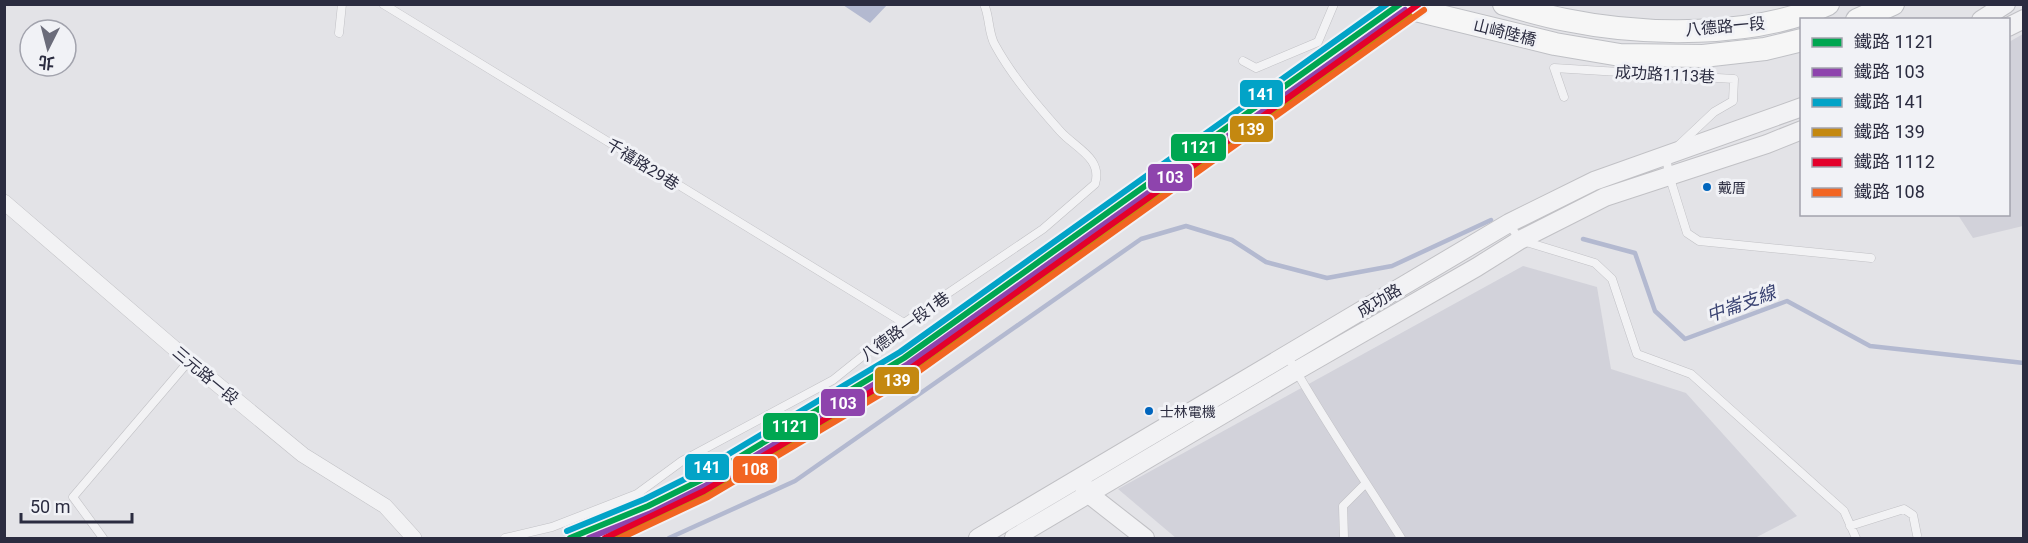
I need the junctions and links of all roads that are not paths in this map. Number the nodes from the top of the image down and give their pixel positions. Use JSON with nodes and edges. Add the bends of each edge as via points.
{"nodes":[{"id":1,"x":342,"y":4,"type":"edge"},
{"id":2,"x":383,"y":4,"type":"edge"},
{"id":3,"x":984,"y":4,"type":"edge"},
{"id":4,"x":1334,"y":4,"type":"edge"},
{"id":5,"x":1391,"y":4,"type":"edge"},
{"id":6,"x":1504,"y":4,"type":"edge"},
{"id":7,"x":1828,"y":4,"type":"edge"},
{"id":8,"x":1893,"y":4,"type":"edge"},
{"id":9,"x":2006,"y":4,"type":"edge"},
{"id":10,"x":1862,"y":18,"type":"edge"},
{"id":11,"x":1984,"y":18,"type":"edge"},
{"id":12,"x":2024,"y":19,"type":"edge"},
{"id":13,"x":2010,"y":26,"type":"edge"},
{"id":14,"x":1620,"y":28,"type":"joint"},
{"id":15,"x":339,"y":33,"type":"dead end"},
{"id":16,"x":1800,"y":40,"type":"edge"},
{"id":17,"x":1620,"y":55,"type":"joint"},
{"id":18,"x":1243,"y":61,"type":"dead end"},
{"id":19,"x":1564,"y":97,"type":"dead end"},
{"id":20,"x":1800,"y":108,"type":"edge"},
{"id":21,"x":1800,"y":131,"type":"edge"},
{"id":22,"x":1666,"y":156,"type":"junction"},
{"id":23,"x":1669,"y":175,"type":"junction"},
{"id":24,"x":4,"y":202,"type":"edge"},
{"id":25,"x":1509,"y":223,"type":"junction"},
{"id":26,"x":1520,"y":240,"type":"junction"},
{"id":27,"x":1871,"y":258,"type":"dead end"},
{"id":28,"x":904,"y":324,"type":"junction"},
{"id":29,"x":1287,"y":355,"type":"junction"},
{"id":30,"x":189,"y":361,"type":"junction"},
{"id":31,"x":1296,"y":371,"type":"junction"},
{"id":32,"x":1366,"y":483,"type":"junction"},
{"id":33,"x":1085,"y":487,"type":"junction"},
{"id":34,"x":1850,"y":526,"type":"junction"},
{"id":35,"x":1917,"y":535,"type":"dead end"},
{"id":36,"x":103,"y":538,"type":"edge"},
{"id":37,"x":414,"y":538,"type":"edge"},
{"id":38,"x":505,"y":538,"type":"edge"},
{"id":39,"x":978,"y":538,"type":"edge"},
{"id":40,"x":1014,"y":538,"type":"edge"},
{"id":41,"x":1145,"y":538,"type":"edge"},
{"id":42,"x":1344,"y":538,"type":"edge"},
{"id":43,"x":1401,"y":538,"type":"edge"},
{"id":44,"x":1856,"y":538,"type":"edge"}],
"edges":[{"from":1,"to":15,"type":"lane"},
{"from":2,"to":28,"type":"lane","name":"千禧路29巷"},
{"from":3,"to":28,"type":"lane","name":"八德路一段1巷","via":[[999,52],[1061,132],[1095,163],[1098,174],[1095,184],[1043,229]]},
{"from":4,"to":18,"type":"lane","via":[[1318,42],[1256,68]]},
{"from":5,"to":17,"type":"main road","name":"山崎陸橋","via":[[1555,44]]},
{"from":6,"to":14,"type":"main road","name":"山崎陸橋","via":[[1566,20]]},
{"from":7,"to":14,"type":"main road","name":"八德路一段","via":[[1806,15],[1754,26],[1701,31]]},
{"from":8,"to":10,"type":"main road"},
{"from":9,"to":11,"type":"street"},
{"from":12,"to":13,"type":"street"},
{"from":16,"to":17,"type":"main road","name":"八德路一段","via":[[1765,49],[1703,56]]},
{"from":19,"to":22,"type":"lane","name":"成功路1113巷","via":[[1554,68],[1734,79],[1733,100]]},
{"from":20,"to":22,"type":"street","name":"成功路"},
{"from":21,"to":23,"type":"street","name":"成功路"},
{"from":22,"to":23,"type":"lane"},
{"from":22,"to":25,"type":"street","name":"成功路","via":[[1594,181]]},
{"from":23,"to":26,"type":"street","name":"成功路","via":[[1605,197]]},
{"from":23,"to":27,"type":"lane","via":[[1687,232],[1699,241]]},
{"from":24,"to":30,"type":"street","name":"三元路一段"},
{"from":25,"to":26,"type":"lane"},
{"from":25,"to":29,"type":"street","name":"成功路"},
{"from":26,"to":31,"type":"street","name":"成功路"},
{"from":26,"to":34,"type":"lane","via":[[1595,263],[1612,279],[1637,354],[1691,374],[1844,511]]},
{"from":28,"to":38,"type":"lane","name":"八德路一段1巷","via":[[832,380],[682,461],[637,494],[552,527]]},
{"from":29,"to":31,"type":"lane"},
{"from":29,"to":33,"type":"street","name":"成功路"},
{"from":30,"to":36,"type":"lane","via":[[73,497]]},
{"from":30,"to":37,"type":"street","name":"三元路一段","via":[[303,454],[385,506]]},
{"from":31,"to":32,"type":"lane"},
{"from":31,"to":33,"type":"street","name":"成功路","via":[[1102,485]]},
{"from":32,"to":42,"type":"lane","via":[[1343,506]]},
{"from":32,"to":43,"type":"lane"},
{"from":33,"to":39,"type":"street","name":"成功路"},
{"from":33,"to":40,"type":"street","name":"成功路"},
{"from":33,"to":41,"type":"street"},
{"from":34,"to":35,"type":"lane","via":[[1904,509],[1912,515]]},
{"from":34,"to":44,"type":"lane"}]}
